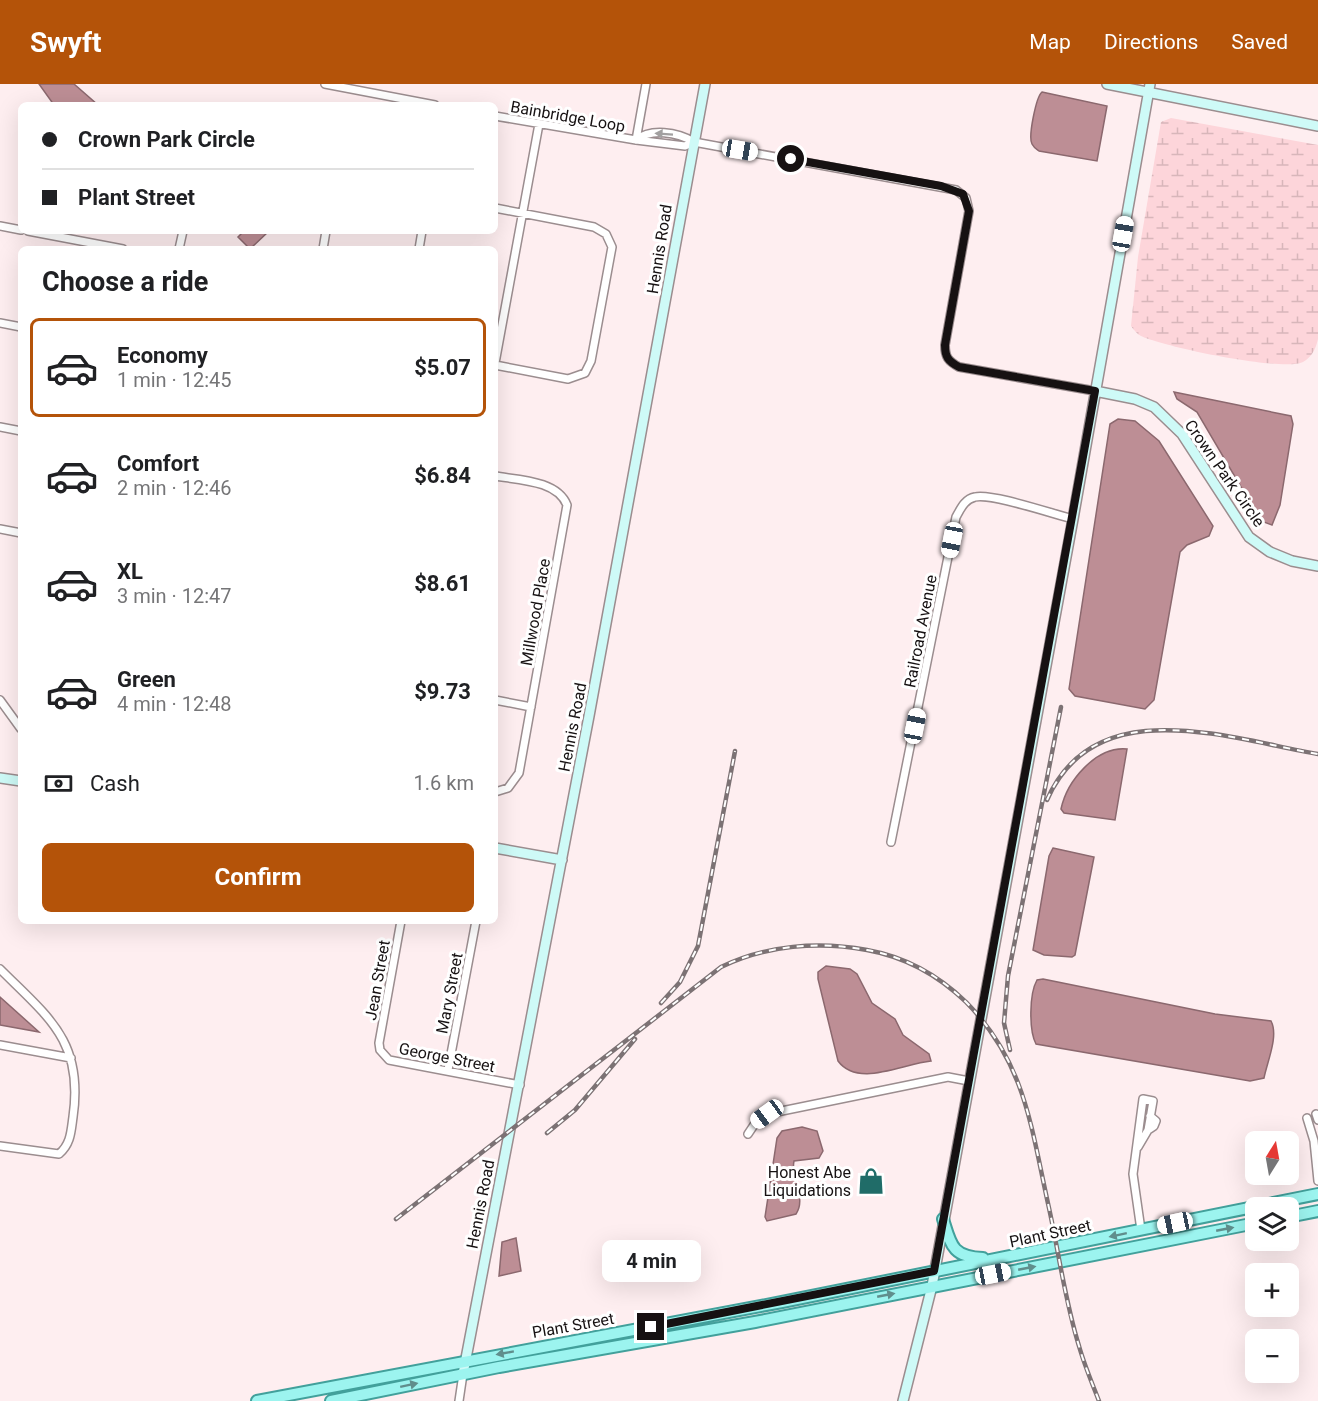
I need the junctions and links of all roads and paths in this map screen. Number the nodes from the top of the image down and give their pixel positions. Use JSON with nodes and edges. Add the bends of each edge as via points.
{"nodes":[{"id":1,"x":325,"y":84,"type":"edge"},
{"id":2,"x":646,"y":84,"type":"edge"},
{"id":3,"x":705,"y":84,"type":"edge"},
{"id":4,"x":1107,"y":84,"type":"edge"},
{"id":5,"x":1149,"y":88,"type":"edge"},
{"id":6,"x":419,"y":102,"type":"edge"},
{"id":7,"x":498,"y":117,"type":"edge"},
{"id":8,"x":539,"y":124,"type":"junction"},
{"id":9,"x":1318,"y":126,"type":"edge"},
{"id":10,"x":636,"y":141,"type":"junction"},
{"id":11,"x":694,"y":142,"type":"junction"},
{"id":12,"x":498,"y":209,"type":"edge"},
{"id":13,"x":523,"y":213,"type":"junction"},
{"id":14,"x":0,"y":226,"type":"edge"},
{"id":15,"x":18,"y":229,"type":"edge"},
{"id":16,"x":44,"y":234,"type":"edge"},
{"id":17,"x":107,"y":246,"type":"edge"},
{"id":18,"x":0,"y":323,"type":"edge"},
{"id":19,"x":18,"y":326,"type":"edge"},
{"id":20,"x":498,"y":348,"type":"edge"},
{"id":21,"x":498,"y":365,"type":"edge"},
{"id":22,"x":1095,"y":391,"type":"junction"},
{"id":23,"x":0,"y":427,"type":"edge"},
{"id":24,"x":18,"y":430,"type":"edge"},
{"id":25,"x":498,"y":477,"type":"edge"},
{"id":26,"x":1073,"y":519,"type":"junction"},
{"id":27,"x":0,"y":529,"type":"edge"},
{"id":28,"x":18,"y":532,"type":"edge"},
{"id":29,"x":1318,"y":566,"type":"edge"},
{"id":30,"x":0,"y":700,"type":"edge"},
{"id":31,"x":498,"y":701,"type":"edge"},
{"id":32,"x":531,"y":707,"type":"junction"},
{"id":33,"x":18,"y":722,"type":"edge"},
{"id":34,"x":0,"y":778,"type":"edge"},
{"id":35,"x":18,"y":781,"type":"edge"},
{"id":36,"x":498,"y":791,"type":"edge"},
{"id":37,"x":891,"y":842,"type":"dead end"},
{"id":38,"x":498,"y":849,"type":"edge"},
{"id":39,"x":562,"y":860,"type":"junction"},
{"id":40,"x":400,"y":924,"type":"edge"},
{"id":41,"x":475,"y":924,"type":"edge"},
{"id":42,"x":0,"y":969,"type":"edge"},
{"id":43,"x":379,"y":1043,"type":"joint"},
{"id":44,"x":0,"y":1045,"type":"edge"},
{"id":45,"x":71,"y":1058,"type":"junction"},
{"id":46,"x":448,"y":1070,"type":"junction"},
{"id":47,"x":969,"y":1081,"type":"junction"},
{"id":48,"x":520,"y":1084,"type":"junction"},
{"id":49,"x":1307,"y":1118,"type":"dead end"},
{"id":50,"x":748,"y":1134,"type":"dead end"},
{"id":51,"x":0,"y":1146,"type":"edge"},
{"id":52,"x":1138,"y":1147,"type":"junction"},
{"id":53,"x":1318,"y":1181,"type":"edge"},
{"id":54,"x":1318,"y":1194,"type":"edge"},
{"id":55,"x":1318,"y":1211,"type":"edge"},
{"id":56,"x":1299,"y":1215,"type":"edge"},
{"id":57,"x":943,"y":1219,"type":"junction"},
{"id":58,"x":1175,"y":1223,"type":"junction"},
{"id":59,"x":1245,"y":1225,"type":"edge"},
{"id":60,"x":1141,"y":1230,"type":"junction"},
{"id":61,"x":1158,"y":1242,"type":"junction"},
{"id":62,"x":1126,"y":1248,"type":"junction"},
{"id":63,"x":1001,"y":1259,"type":"junction"},
{"id":64,"x":934,"y":1271,"type":"junction"},
{"id":65,"x":932,"y":1286,"type":"junction"},
{"id":66,"x":716,"y":1314,"type":"junction"},
{"id":67,"x":636,"y":1329,"type":"junction"},
{"id":68,"x":650,"y":1341,"type":"junction"},
{"id":69,"x":574,"y":1354,"type":"junction"},
{"id":70,"x":466,"y":1360,"type":"junction"},
{"id":71,"x":463,"y":1374,"type":"junction"},
{"id":72,"x":257,"y":1401,"type":"edge"},
{"id":73,"x":331,"y":1401,"type":"edge"},
{"id":74,"x":459,"y":1401,"type":"edge"},
{"id":75,"x":903,"y":1401,"type":"edge"}],
"edges":[{"from":1,"to":6,"type":"street"},
{"from":2,"to":10,"type":"street","name":"Bainbridge Loop"},
{"from":3,"to":11,"type":"street","name":"Hennis Road"},
{"from":4,"to":5,"type":"street"},
{"from":5,"to":9,"type":"street"},
{"from":5,"to":22,"type":"street"},
{"from":7,"to":8,"type":"street","name":"Bainbridge Loop"},
{"from":8,"to":10,"type":"street","name":"Bainbridge Loop"},
{"from":8,"to":13,"type":"street"},
{"from":10,"to":11,"type":"street","name":"Bainbridge Loop","via":[[642,135],[660,133]]},
{"from":11,"to":22,"type":"street","name":"Crown Park Circle","via":[[956,190],[966,198],[969,211],[945,345],[949,362]]},
{"from":11,"to":39,"type":"street","name":"Hennis Road"},
{"from":12,"to":13,"type":"street"},
{"from":13,"to":20,"type":"street"},
{"from":13,"to":21,"type":"street","via":[[594,227],[606,234],[612,246],[591,361],[585,373],[568,379]]},
{"from":14,"to":15,"type":"street"},
{"from":16,"to":17,"type":"street"},
{"from":18,"to":19,"type":"street"},
{"from":22,"to":26,"type":"street"},
{"from":22,"to":29,"type":"street","name":"Crown Park Circle","via":[[1154,407],[1182,434],[1249,537],[1270,552]]},
{"from":23,"to":24,"type":"street"},
{"from":25,"to":32,"type":"street","name":"Millwood Place","via":[[554,488],[567,505]]},
{"from":26,"to":37,"type":"street","name":"Railroad Avenue","via":[[991,498],[975,497],[963,504],[956,517]]},
{"from":26,"to":47,"type":"street"},
{"from":27,"to":28,"type":"street"},
{"from":30,"to":33,"type":"street"},
{"from":31,"to":32,"type":"street"},
{"from":32,"to":36,"type":"street","name":"Millwood Place","via":[[519,773],[508,788]]},
{"from":34,"to":35,"type":"street"},
{"from":38,"to":39,"type":"street"},
{"from":39,"to":48,"type":"street","name":"Hennis Road"},
{"from":40,"to":43,"type":"street","name":"Jean Street"},
{"from":41,"to":46,"type":"street","name":"Mary Street"},
{"from":42,"to":45,"type":"street","via":[[48,1016]]},
{"from":43,"to":46,"type":"street","name":"George Street","via":[[389,1060]]},
{"from":44,"to":45,"type":"street"},
{"from":45,"to":51,"type":"street","via":[[75,1103],[65,1149],[59,1154]]},
{"from":46,"to":48,"type":"street","name":"George Street"},
{"from":47,"to":50,"type":"street","via":[[948,1077],[767,1114]]},
{"from":47,"to":57,"type":"street"},
{"from":48,"to":70,"type":"street","name":"Hennis Road"},
{"from":49,"to":53,"type":"street"},
{"from":52,"to":52,"type":"street","via":[[1143,1099],[1153,1101],[1148,1130]]},
{"from":52,"to":60,"type":"street","via":[[1133,1174]]},
{"from":54,"to":58,"type":"main road","name":"Plant Street"},
{"from":55,"to":56,"type":"main road"},
{"from":57,"to":63,"type":"main road","via":[[958,1252],[970,1258]]},
{"from":57,"to":64,"type":"street"},
{"from":58,"to":60,"type":"main road","name":"Plant Street"},
{"from":58,"to":61,"type":"main road","via":[[1166,1228]]},
{"from":61,"to":59,"type":"main road","name":"Plant Street","one_way":true},
{"from":60,"to":62,"type":"main road","via":[[1139,1240]]},
{"from":60,"to":63,"type":"main road","name":"Plant Street","one_way":true},
{"from":61,"to":62,"type":"main road","name":"Plant Street"},
{"from":65,"to":62,"type":"main road","name":"Plant Street","one_way":true},
{"from":63,"to":64,"type":"main road","name":"Plant Street"},
{"from":64,"to":65,"type":"street"},
{"from":64,"to":66,"type":"main road","name":"Plant Street"},
{"from":68,"to":65,"type":"main road","name":"Plant Street","one_way":true},
{"from":65,"to":75,"type":"street"},
{"from":66,"to":67,"type":"main road","name":"Plant Street"},
{"from":66,"to":68,"type":"main road","via":[[707,1322],[655,1333]]},
{"from":67,"to":69,"type":"main road","via":[[632,1338],[579,1347]]},
{"from":67,"to":70,"type":"main road","name":"Plant Street","one_way":true},
{"from":68,"to":69,"type":"main road","name":"Plant Street"},
{"from":69,"to":71,"type":"main road","name":"Plant Street"},
{"from":70,"to":71,"type":"street","name":"Hennis Road"},
{"from":70,"to":72,"type":"main road","name":"Plant Street"},
{"from":73,"to":71,"type":"main road","name":"Plant Street","one_way":true},
{"from":71,"to":74,"type":"street"}]}
